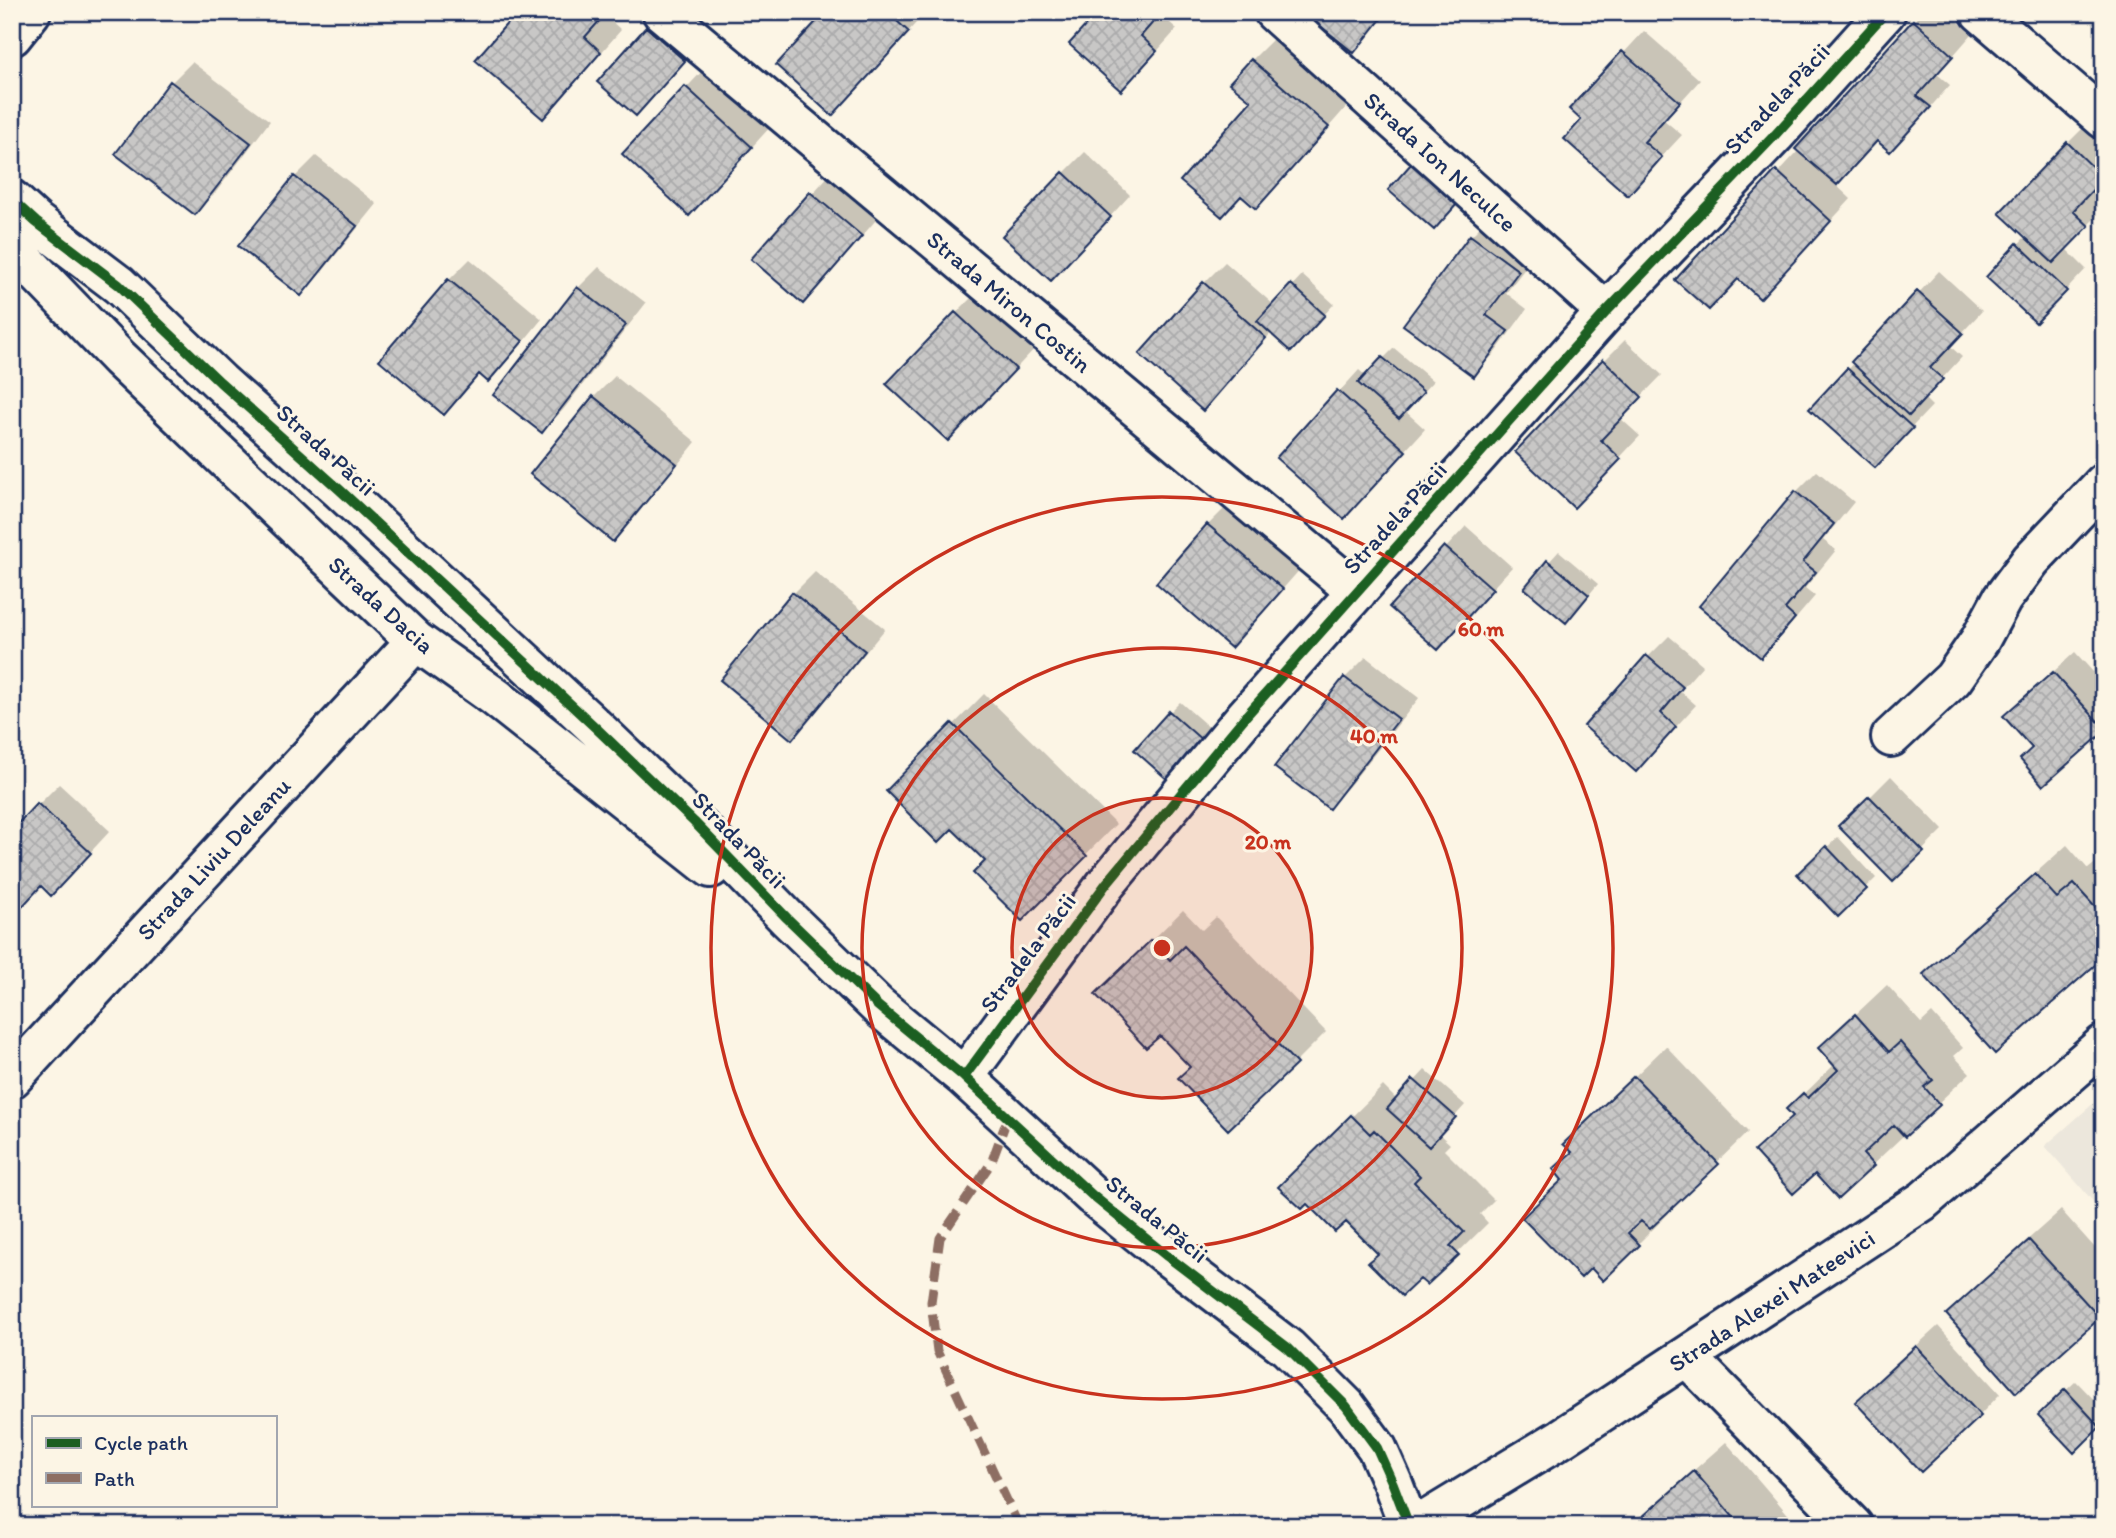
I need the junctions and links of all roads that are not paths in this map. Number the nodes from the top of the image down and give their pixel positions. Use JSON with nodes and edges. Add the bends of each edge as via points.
{"nodes":[{"id":1,"x":31,"y":12,"type":"edge"},
{"id":2,"x":662,"y":12,"type":"edge"},
{"id":3,"x":1274,"y":12,"type":"edge"},
{"id":4,"x":1886,"y":12,"type":"edge"},
{"id":5,"x":1980,"y":12,"type":"edge"},
{"id":6,"x":12,"y":36,"type":"edge"},
{"id":7,"x":2104,"y":119,"type":"edge"},
{"id":8,"x":12,"y":200,"type":"edge"},
{"id":9,"x":12,"y":247,"type":"edge"},
{"id":10,"x":1606,"y":312,"type":"junction"},
{"id":11,"x":2104,"y":483,"type":"edge"},
{"id":12,"x":1357,"y":593,"type":"junction"},
{"id":13,"x":416,"y":641,"type":"junction"},
{"id":14,"x":1891,"y":737,"type":"dead end"},
{"id":15,"x":787,"y":918,"type":"junction"},
{"id":16,"x":2104,"y":1044,"type":"edge"},
{"id":17,"x":964,"y":1077,"type":"junction"},
{"id":18,"x":12,"y":1078,"type":"edge"},
{"id":19,"x":1687,"y":1357,"type":"junction"},
{"id":20,"x":1409,"y":1526,"type":"edge"},
{"id":21,"x":1417,"y":1526,"type":"edge"},
{"id":22,"x":1853,"y":1526,"type":"edge"}],
"edges":[{"from":1,"to":6,"type":"street"},
{"from":2,"to":12,"type":"street","name":"Strada Miron Costin"},
{"from":3,"to":10,"type":"street","name":"Strada Ion Neculce"},
{"from":4,"to":10,"type":"street","name":"Stradela Păcii"},
{"from":5,"to":7,"type":"street"},
{"from":8,"to":15,"type":"street","name":"Strada Păcii","via":[[119,285],[555,690]]},
{"from":9,"to":13,"type":"street","name":"Strada Dacia","via":[[119,358]]},
{"from":10,"to":12,"type":"street","name":"Stradela Păcii"},
{"from":11,"to":14,"type":"street","via":[[2031,560],[1953,679]]},
{"from":12,"to":17,"type":"street","name":"Stradela Păcii","via":[[1245,717],[1106,884]]},
{"from":13,"to":15,"type":"street","name":"Strada Dacia","via":[[495,697],[726,879]]},
{"from":13,"to":18,"type":"street","name":"Strada Liviu Deleanu"},
{"from":15,"to":17,"type":"street","name":"Strada Păcii","via":[[878,1006]]},
{"from":16,"to":19,"type":"street","name":"Strada Alexei Mateevici","via":[[1923,1201]]},
{"from":17,"to":20,"type":"street","name":"Strada Păcii","via":[[1093,1196],[1298,1357],[1346,1406],[1377,1448]]},
{"from":19,"to":21,"type":"street","name":"Strada Alexei Mateevici"},
{"from":19,"to":22,"type":"street"}]}
